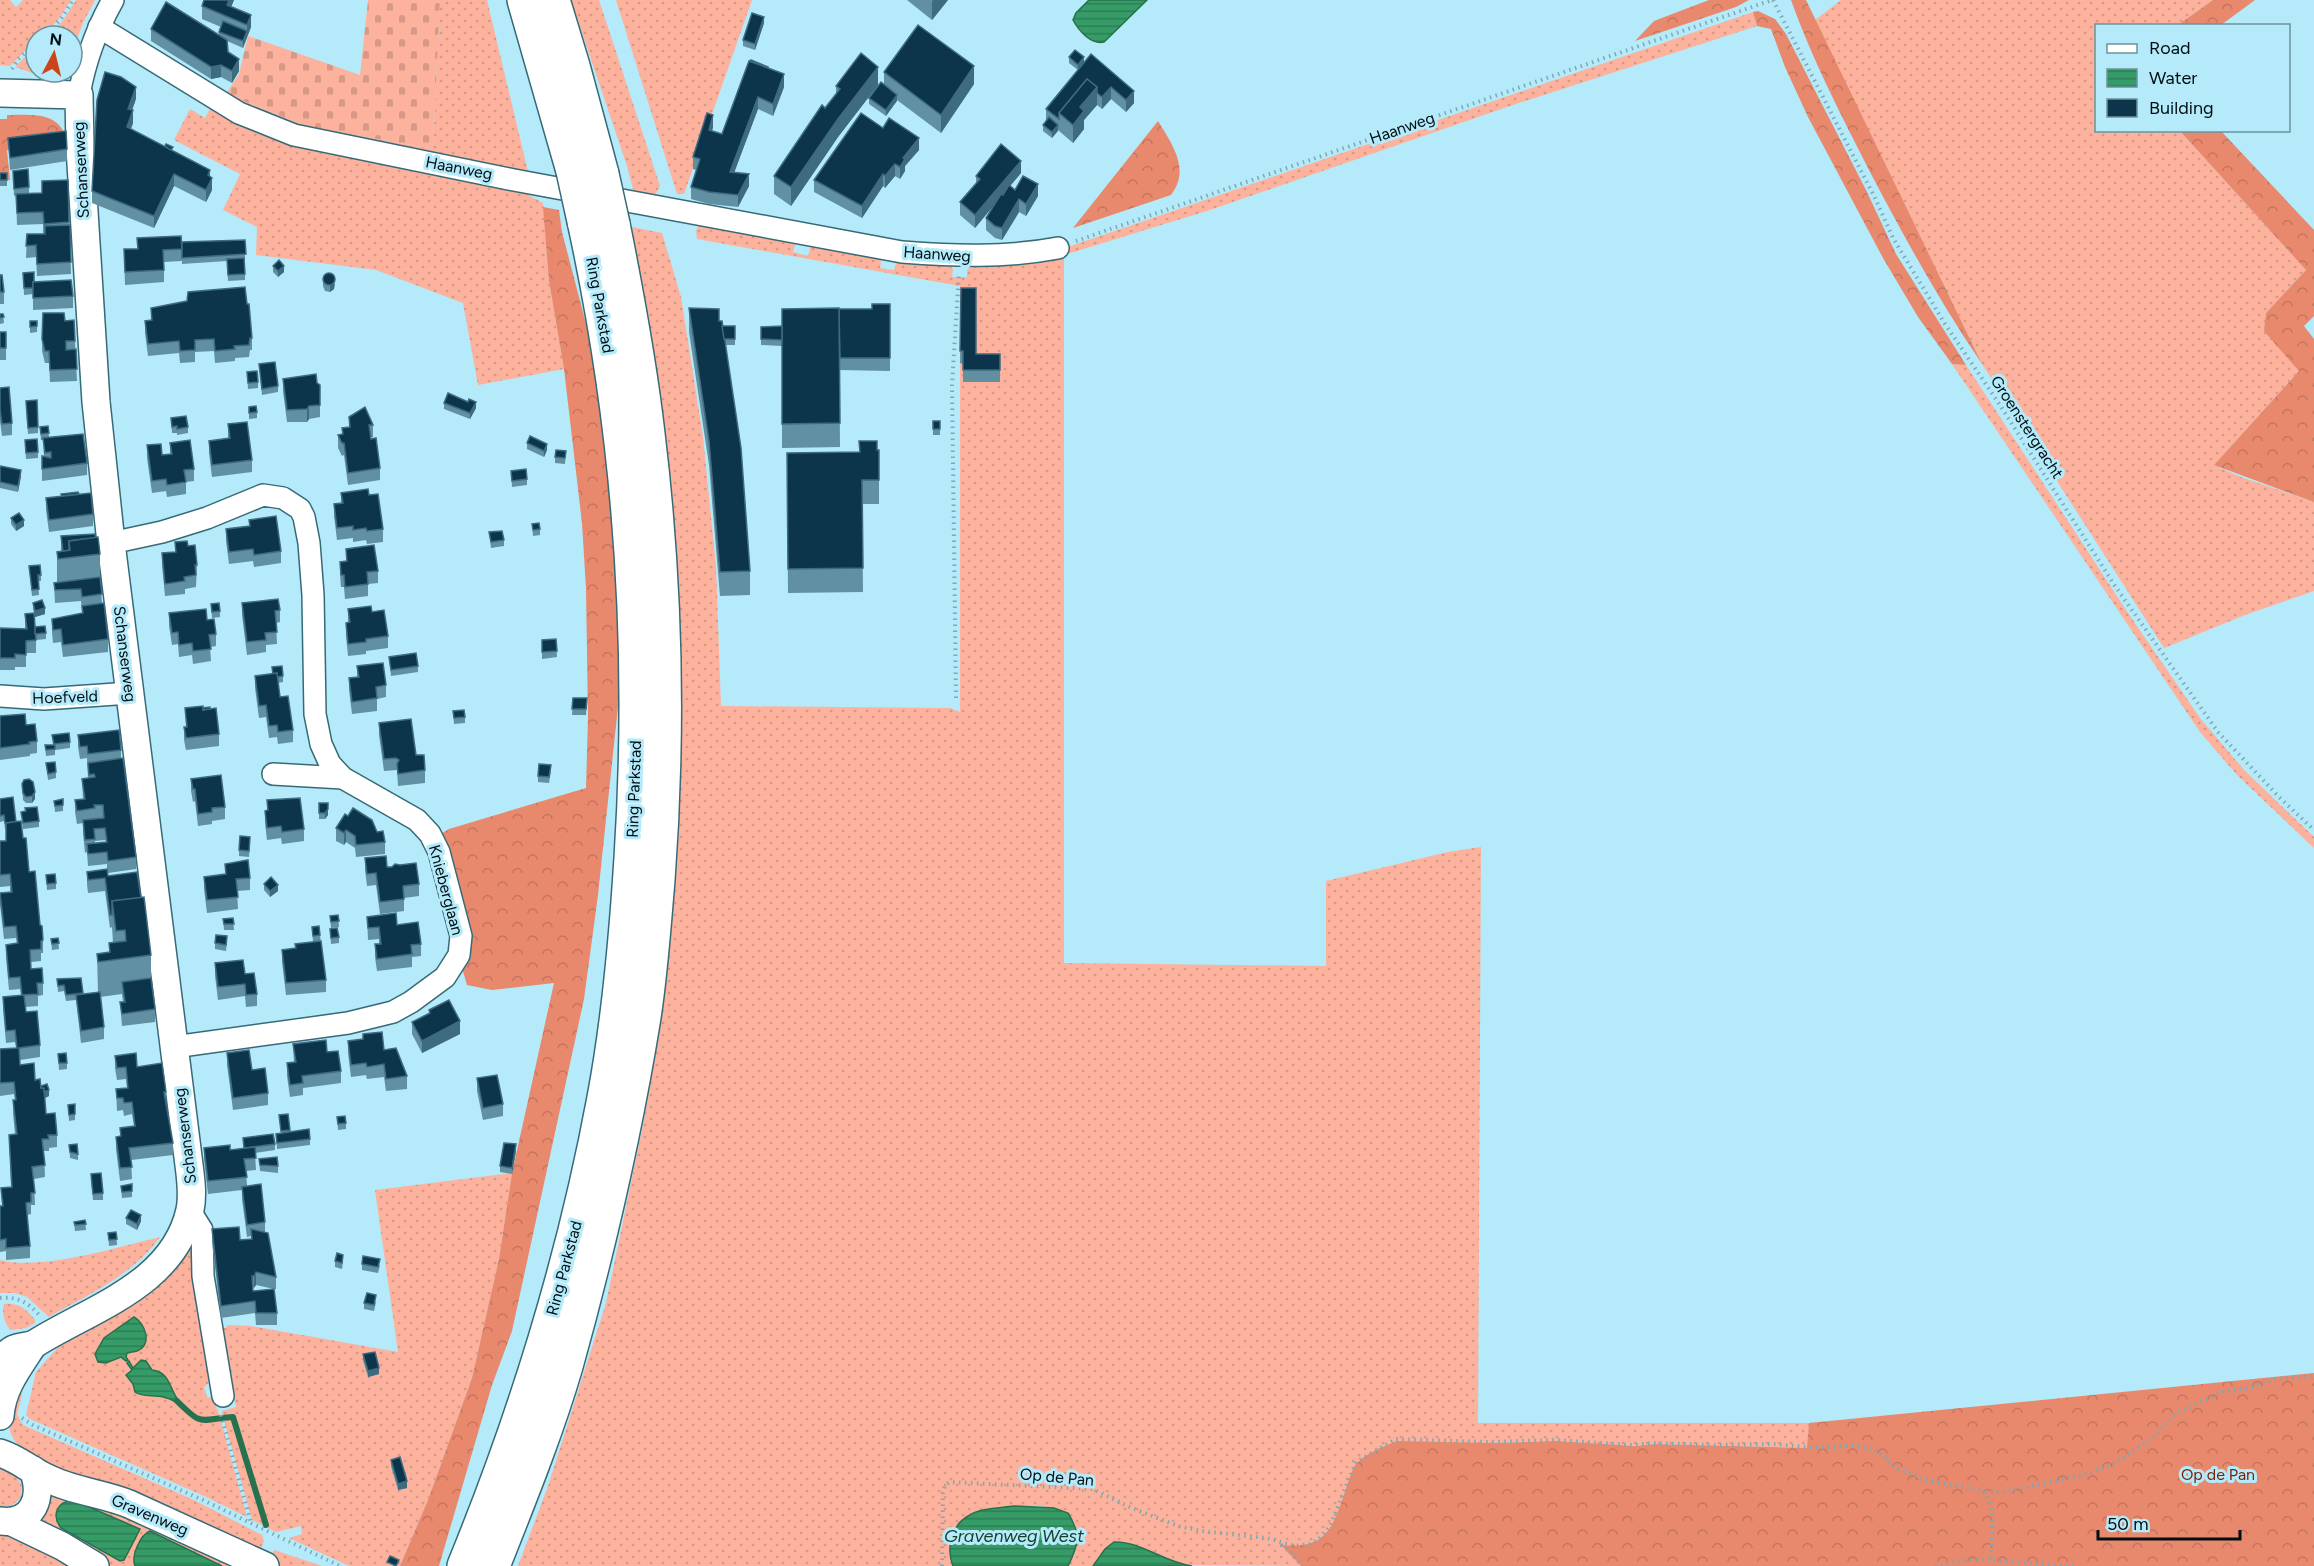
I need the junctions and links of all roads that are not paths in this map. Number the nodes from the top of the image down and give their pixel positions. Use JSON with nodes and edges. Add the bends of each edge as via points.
{"nodes":[{"id":1,"x":113,"y":0,"type":"edge"},
{"id":2,"x":524,"y":0,"type":"edge"},
{"id":3,"x":553,"y":0,"type":"edge"},
{"id":4,"x":99,"y":27,"type":"junction"},
{"id":5,"x":6,"y":81,"type":"edge"},
{"id":6,"x":79,"y":95,"type":"junction"},
{"id":7,"x":587,"y":173,"type":"junction"},
{"id":8,"x":599,"y":223,"type":"junction"},
{"id":9,"x":1058,"y":248,"type":"road end"},
{"id":10,"x":111,"y":543,"type":"junction"},
{"id":11,"x":130,"y":693,"type":"junction"},
{"id":12,"x":0,"y":696,"type":"edge"},
{"id":13,"x":273,"y":774,"type":"dead end"},
{"id":14,"x":343,"y":778,"type":"junction"},
{"id":15,"x":174,"y":1047,"type":"junction"},
{"id":16,"x":190,"y":1211,"type":"junction"},
{"id":17,"x":43,"y":1338,"type":"junction"},
{"id":18,"x":0,"y":1361,"type":"edge"},
{"id":19,"x":222,"y":1405,"type":"road end"},
{"id":20,"x":7,"y":1414,"type":"edge"},
{"id":21,"x":4,"y":1454,"type":"edge"},
{"id":22,"x":33,"y":1470,"type":"junction"},
{"id":23,"x":6,"y":1522,"type":"edge"},
{"id":24,"x":95,"y":1566,"type":"edge"},
{"id":25,"x":265,"y":1566,"type":"edge"},
{"id":26,"x":464,"y":1566,"type":"edge"},
{"id":27,"x":493,"y":1566,"type":"edge"}],
"edges":[{"from":1,"to":4,"type":"street"},
{"from":2,"to":7,"type":"highway","name":"Ring Parkstad"},
{"from":3,"to":7,"type":"highway","name":"Ring Parkstad","via":[[573,66]]},
{"from":4,"to":6,"type":"street"},
{"from":4,"to":9,"type":"street","name":"Haanweg","via":[[239,113],[294,135],[902,252],[960,257]]},
{"from":5,"to":6,"type":"street"},
{"from":6,"to":10,"type":"street","name":"Schanserweg","via":[[89,313]]},
{"from":7,"to":8,"type":"highway","name":"Ring Parkstad","bridge":true},
{"from":8,"to":26,"type":"highway","name":"Ring Parkstad","via":[[596,274],[620,424],[633,573],[636,790],[628,907],[605,1094],[577,1221],[537,1371]]},
{"from":8,"to":27,"type":"highway","name":"Ring Parkstad","via":[[639,368],[662,591],[664,767],[654,933],[644,1015],[602,1226],[565,1368]]},
{"from":10,"to":11,"type":"street","name":"Schanserweg"},
{"from":10,"to":14,"type":"street","name":"Knieberglaan","via":[[207,518],[263,495],[283,498],[300,509],[309,543],[313,595],[317,732],[330,764]]},
{"from":11,"to":12,"type":"street","name":"Hoefveld","via":[[44,699]]},
{"from":11,"to":15,"type":"street","name":"Schanserweg"},
{"from":13,"to":14,"type":"street","name":"Knieberglaan"},
{"from":14,"to":15,"type":"street","name":"Knieberglaan","via":[[417,820],[435,842],[461,936],[459,955],[451,969],[411,1002],[383,1016]]},
{"from":15,"to":16,"type":"street","name":"Schanserweg","via":[[189,1165]]},
{"from":16,"to":17,"type":"street","name":"Schanserweg","via":[[177,1245],[153,1273]]},
{"from":16,"to":19,"type":"street","name":"Schanserweg","via":[[201,1230],[203,1276]]},
{"from":17,"to":18,"type":"street","name":"Schanserweg","via":[[13,1350]]},
{"from":17,"to":20,"type":"street","name":"Schanserweg","via":[[8,1384],[2,1402]]},
{"from":20,"to":21,"type":"street","name":"Schanserweg"},
{"from":21,"to":22,"type":"street","name":"Gravenweg"},
{"from":22,"to":23,"type":"street","via":[[38,1485],[35,1503],[27,1515]]},
{"from":22,"to":25,"type":"street","name":"Gravenweg","via":[[68,1486],[114,1497]]},
{"from":23,"to":24,"type":"street","via":[[62,1545]]}]}
